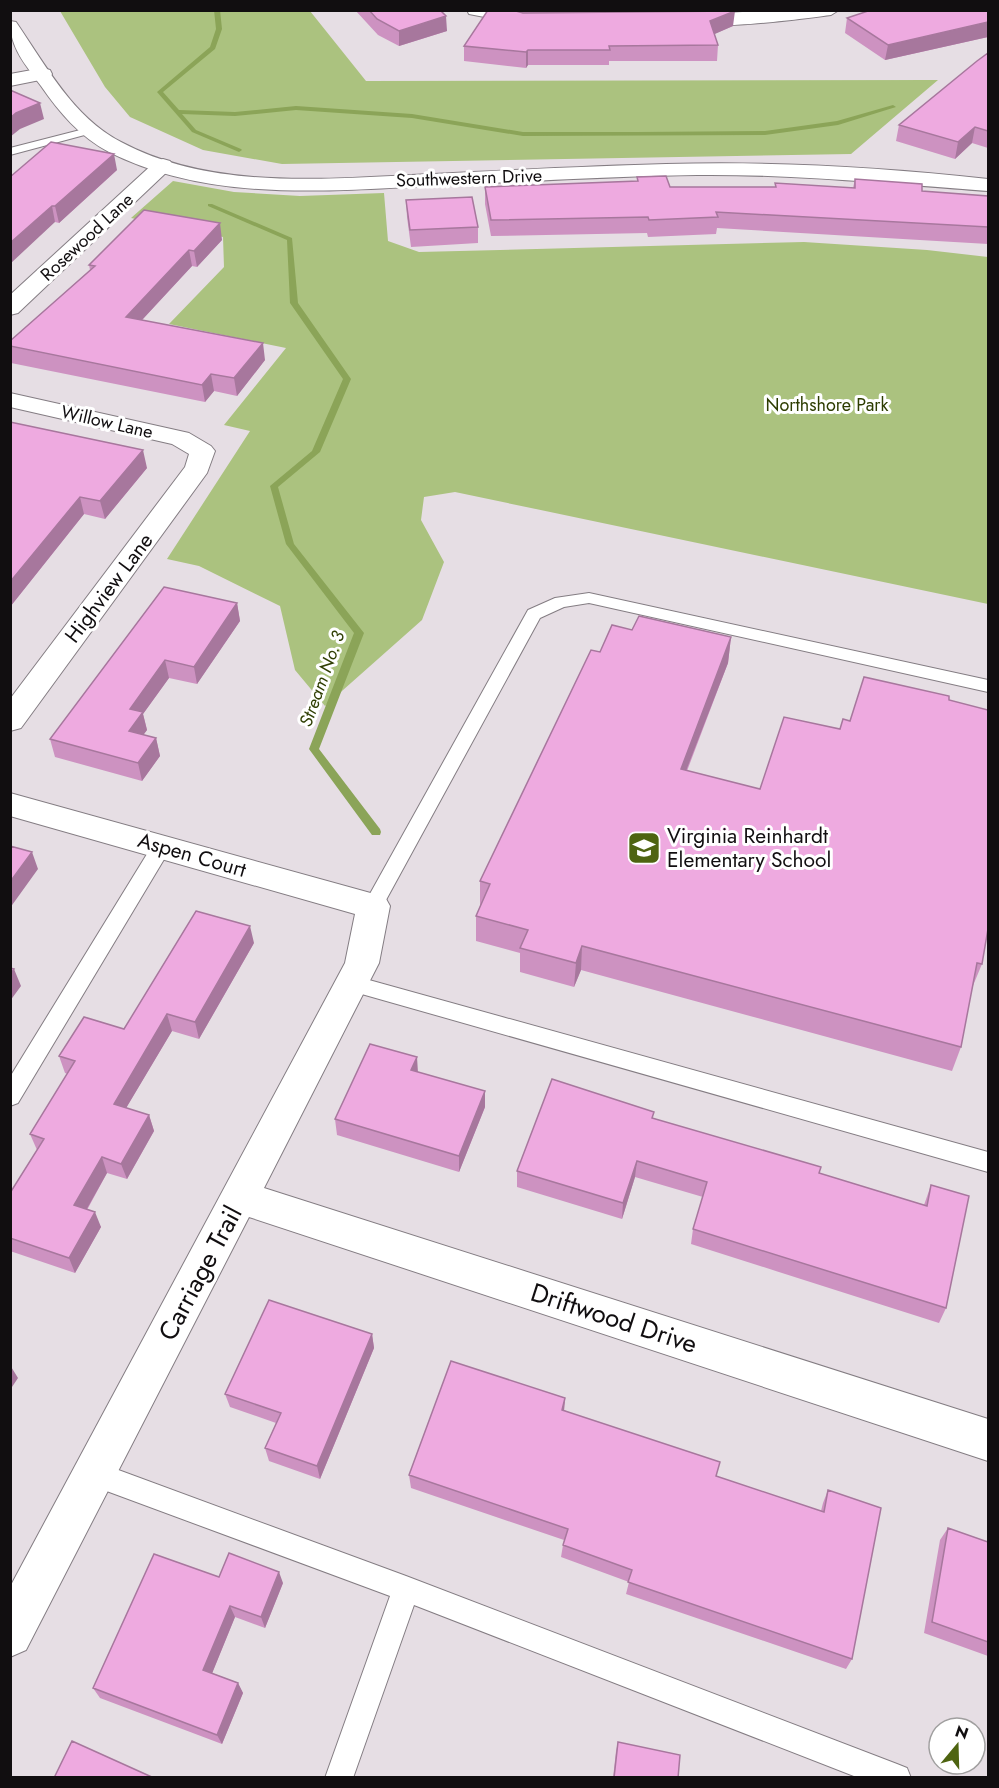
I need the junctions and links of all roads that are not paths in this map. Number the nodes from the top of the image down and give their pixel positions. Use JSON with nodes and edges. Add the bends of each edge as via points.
{"nodes":[{"id":1,"x":475,"y":10,"type":"edge"},
{"id":2,"x":831,"y":10,"type":"edge"},
{"id":3,"x":667,"y":20,"type":"edge"},
{"id":4,"x":547,"y":21,"type":"edge"},
{"id":5,"x":10,"y":26,"type":"edge"},
{"id":6,"x":43,"y":74,"type":"junction"},
{"id":7,"x":10,"y":80,"type":"edge"},
{"id":8,"x":88,"y":131,"type":"junction"},
{"id":9,"x":10,"y":152,"type":"edge"},
{"id":10,"x":163,"y":165,"type":"junction"},
{"id":11,"x":988,"y":185,"type":"edge"},
{"id":12,"x":10,"y":308,"type":"edge"},
{"id":13,"x":10,"y":400,"type":"edge"},
{"id":14,"x":202,"y":451,"type":"joint"},
{"id":15,"x":988,"y":686,"type":"edge"},
{"id":16,"x":10,"y":721,"type":"edge"},
{"id":17,"x":10,"y":804,"type":"edge"},
{"id":18,"x":162,"y":846,"type":"junction"},
{"id":19,"x":373,"y":906,"type":"junction"},
{"id":20,"x":351,"y":983,"type":"junction"},
{"id":21,"x":10,"y":1097,"type":"edge"},
{"id":22,"x":988,"y":1162,"type":"edge"},
{"id":23,"x":239,"y":1197,"type":"junction"},
{"id":24,"x":988,"y":1440,"type":"edge"},
{"id":25,"x":94,"y":1474,"type":"junction"},
{"id":26,"x":406,"y":1589,"type":"junction"},
{"id":27,"x":10,"y":1634,"type":"edge"},
{"id":28,"x":339,"y":1778,"type":"edge"},
{"id":29,"x":897,"y":1778,"type":"edge"}],
"edges":[{"from":1,"to":4,"type":"street","via":[[523,21]]},
{"from":2,"to":3,"type":"street","via":[[750,19]]},
{"from":5,"to":6,"type":"street","name":"Southwestern Drive"},
{"from":6,"to":7,"type":"street"},
{"from":6,"to":8,"type":"street","name":"Southwestern Drive"},
{"from":8,"to":9,"type":"lane"},
{"from":8,"to":10,"type":"street","name":"Southwestern Drive","via":[[128,153]]},
{"from":10,"to":11,"type":"street","name":"Southwestern Drive","via":[[227,179],[302,184],[732,169],[882,174]]},
{"from":10,"to":12,"type":"street","name":"Rosewood Lane"},
{"from":13,"to":14,"type":"street","name":"Willow Lane","via":[[180,438]]},
{"from":14,"to":16,"type":"street","name":"Highview Lane","via":[[198,468]]},
{"from":15,"to":19,"type":"lane","via":[[589,598],[561,602],[534,614]]},
{"from":17,"to":18,"type":"street","name":"Aspen Court"},
{"from":18,"to":19,"type":"street","name":"Aspen Court"},
{"from":18,"to":21,"type":"lane"},
{"from":19,"to":20,"type":"street","name":"Carriage Trail","via":[[362,963]]},
{"from":20,"to":22,"type":"lane"},
{"from":20,"to":23,"type":"street","name":"Carriage Trail"},
{"from":23,"to":24,"type":"street","name":"Driftwood Drive"},
{"from":23,"to":25,"type":"street","name":"Carriage Trail"},
{"from":25,"to":26,"type":"lane"},
{"from":25,"to":27,"type":"street","name":"Carriage Trail"},
{"from":26,"to":28,"type":"lane"},
{"from":26,"to":29,"type":"lane"}]}
